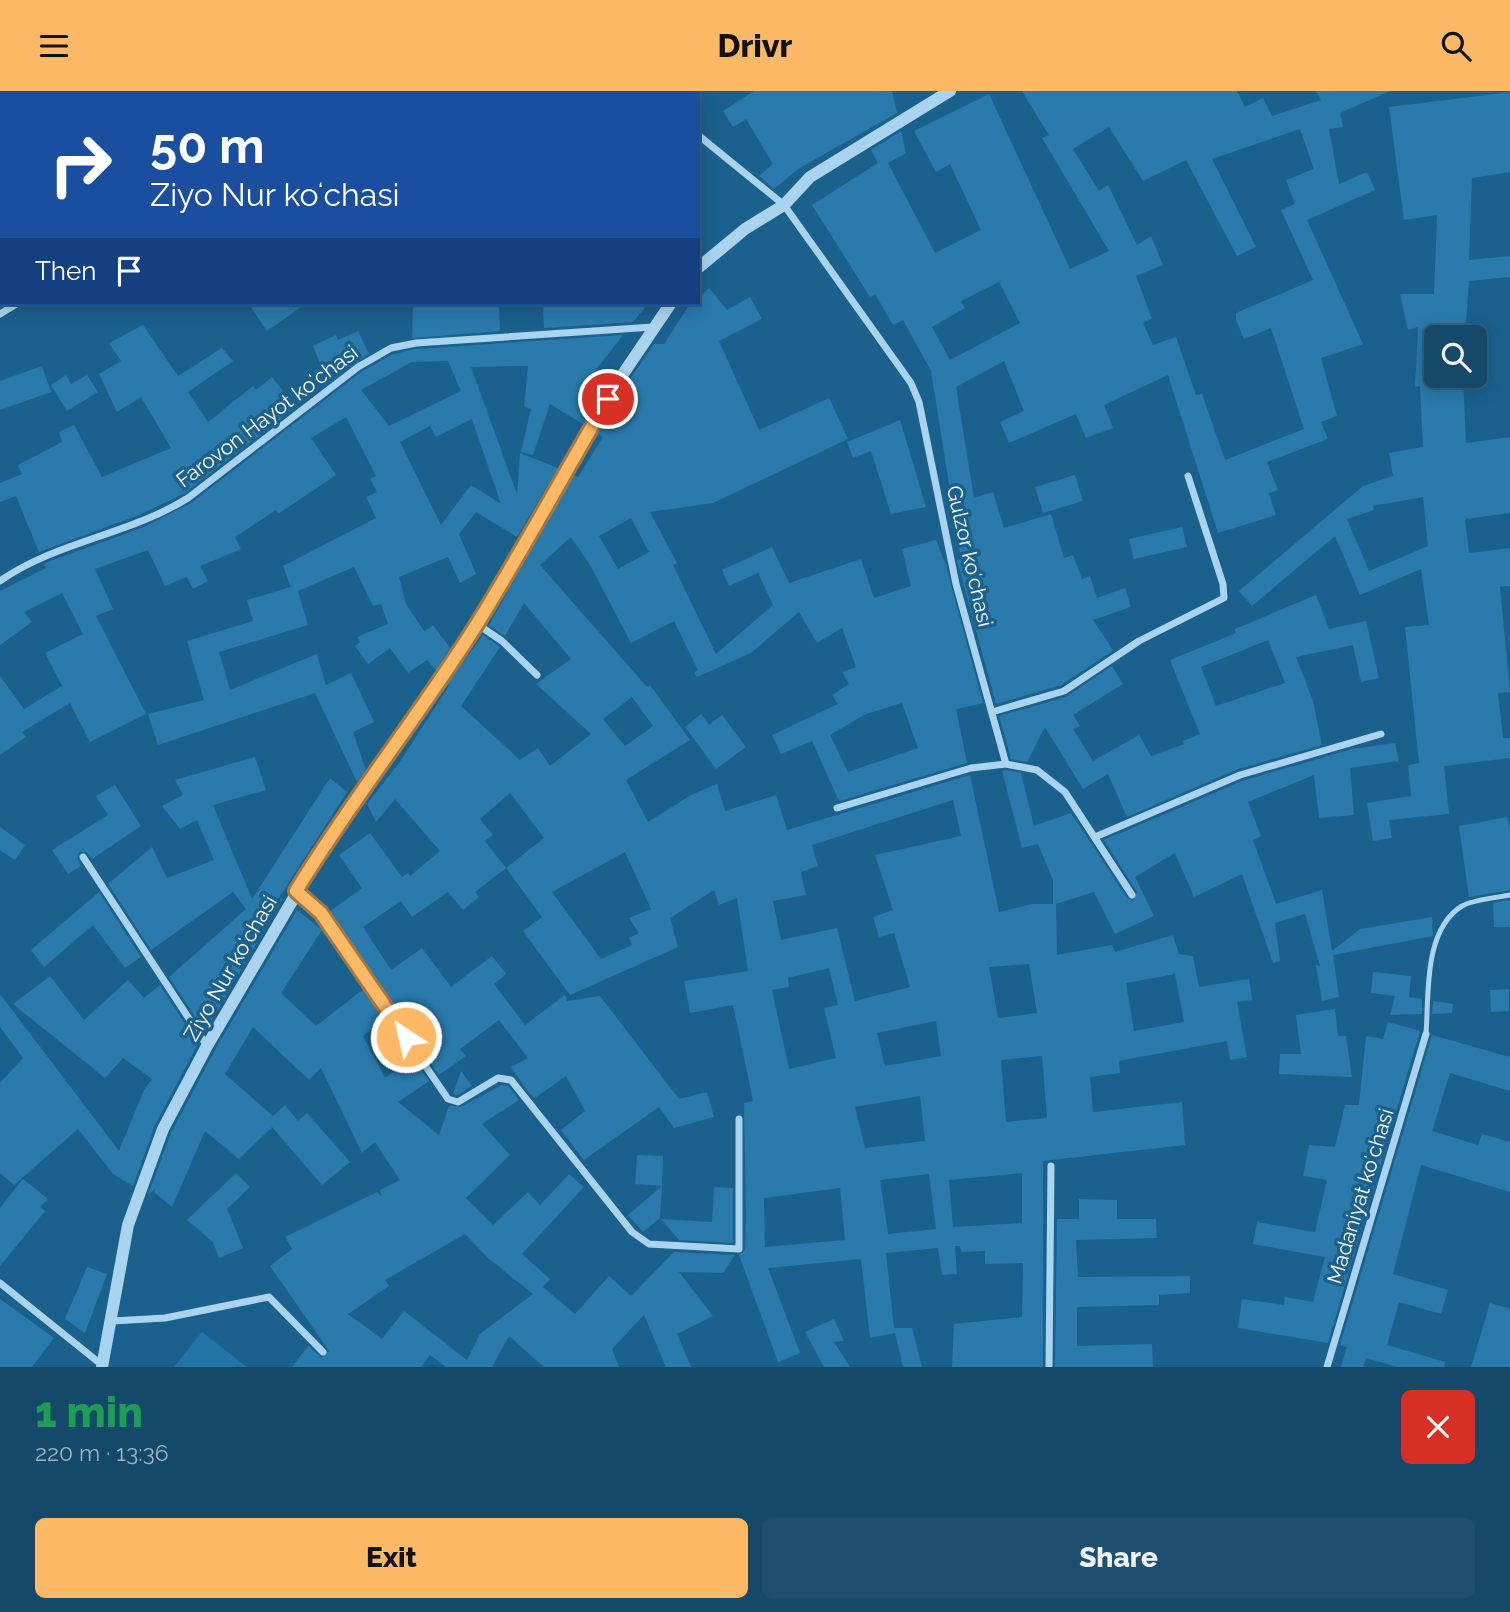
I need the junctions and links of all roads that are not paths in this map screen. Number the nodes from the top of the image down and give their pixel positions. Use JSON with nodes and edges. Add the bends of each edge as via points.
{"nodes":[{"id":1,"x":950,"y":91,"type":"edge"},
{"id":2,"x":700,"y":137,"type":"edge"},
{"id":3,"x":784,"y":205,"type":"junction"},
{"id":4,"x":700,"y":266,"type":"edge"},
{"id":5,"x":670,"y":305,"type":"edge"},
{"id":6,"x":653,"y":327,"type":"junction"},
{"id":7,"x":1188,"y":476,"type":"dead end"},
{"id":8,"x":0,"y":581,"type":"edge"},
{"id":9,"x":477,"y":624,"type":"junction"},
{"id":10,"x":537,"y":675,"type":"dead end"},
{"id":11,"x":992,"y":712,"type":"junction"},
{"id":12,"x":1381,"y":734,"type":"dead end"},
{"id":13,"x":1006,"y":764,"type":"junction"},
{"id":14,"x":837,"y":808,"type":"dead end"},
{"id":15,"x":1095,"y":837,"type":"junction"},
{"id":16,"x":83,"y":857,"type":"dead end"},
{"id":17,"x":296,"y":891,"type":"junction"},
{"id":18,"x":1132,"y":895,"type":"dead end"},
{"id":19,"x":1510,"y":895,"type":"edge"},
{"id":20,"x":1426,"y":1034,"type":"joint"},
{"id":21,"x":207,"y":1046,"type":"junction"},
{"id":22,"x":739,"y":1119,"type":"dead end"},
{"id":23,"x":1051,"y":1165,"type":"dead end"},
{"id":24,"x":0,"y":1283,"type":"edge"},
{"id":25,"x":113,"y":1321,"type":"junction"},
{"id":26,"x":323,"y":1352,"type":"dead end"},
{"id":27,"x":102,"y":1366,"type":"edge"},
{"id":28,"x":1049,"y":1367,"type":"edge"},
{"id":29,"x":1327,"y":1367,"type":"edge"}],
"edges":[{"from":1,"to":3,"type":"street","via":[[810,177]]},
{"from":2,"to":3,"type":"street","name":"Gulzor koʻchasi"},
{"from":3,"to":4,"type":"street","via":[[745,229]]},
{"from":3,"to":11,"type":"street","name":"Gulzor koʻchasi","via":[[911,383],[919,402],[956,584]]},
{"from":5,"to":6,"type":"street","name":"Ziyo Nur koʻchasi"},
{"from":6,"to":8,"type":"street","name":"Farovon Hayot koʻchasi","via":[[391,348],[358,367],[160,516],[38,558]]},
{"from":6,"to":9,"type":"street","name":"Ziyo Nur koʻchasi"},
{"from":7,"to":11,"type":"street","via":[[1224,598],[1171,622],[1064,691]]},
{"from":9,"to":10,"type":"street"},
{"from":9,"to":17,"type":"street","name":"Ziyo Nur koʻchasi","via":[[335,826]]},
{"from":11,"to":13,"type":"street","name":"Gulzor koʻchasi"},
{"from":12,"to":15,"type":"street","via":[[1240,775]]},
{"from":13,"to":14,"type":"street","via":[[971,768]]},
{"from":13,"to":15,"type":"street","via":[[1037,770],[1052,779]]},
{"from":15,"to":18,"type":"street"},
{"from":16,"to":21,"type":"street"},
{"from":17,"to":21,"type":"street","name":"Ziyo Nur koʻchasi"},
{"from":17,"to":22,"type":"street","via":[[321,913],[448,1099],[458,1103],[498,1077],[511,1080],[632,1232],[649,1244],[739,1249]]},
{"from":19,"to":20,"type":"lane","via":[[1462,906],[1443,926],[1433,953]]},
{"from":20,"to":29,"type":"street","name":"Madaniyat koʻchasi"},
{"from":21,"to":25,"type":"street","name":"Ziyo Nur koʻchasi","via":[[163,1129],[128,1225]]},
{"from":23,"to":28,"type":"street"},
{"from":24,"to":27,"type":"street"},
{"from":25,"to":26,"type":"street","via":[[165,1318],[269,1297]]},
{"from":25,"to":27,"type":"street","name":"Ziyo Nur koʻchasi"}]}
